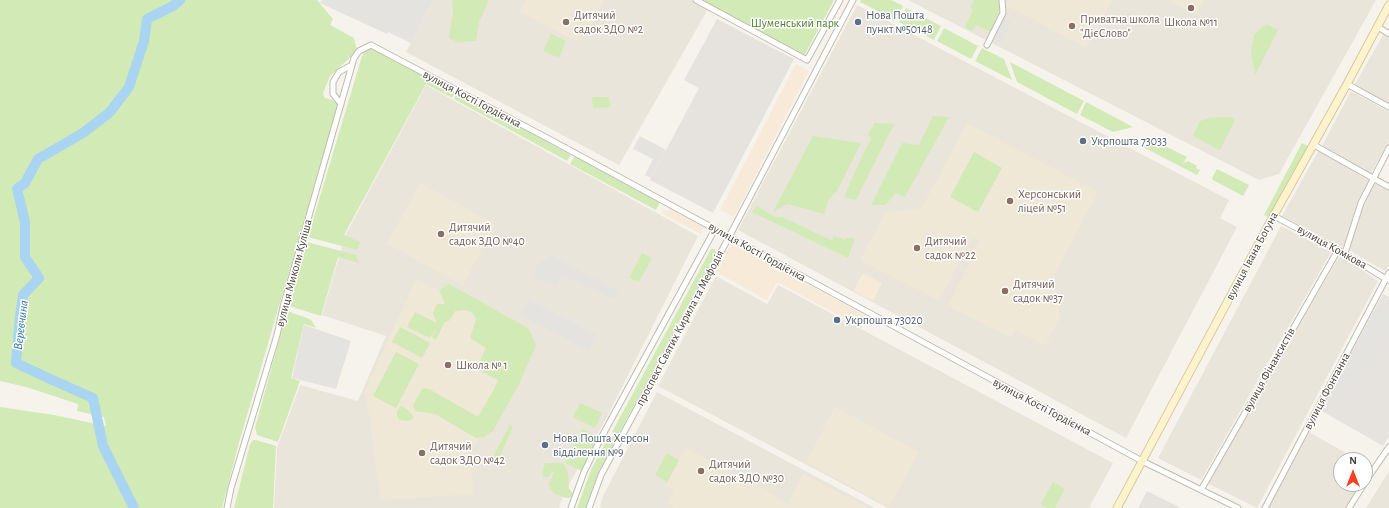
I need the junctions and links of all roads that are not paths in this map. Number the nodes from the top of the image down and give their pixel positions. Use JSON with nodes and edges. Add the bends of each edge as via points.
{"nodes":[{"id":1,"x":696,"y":0,"type":"edge"},
{"id":2,"x":840,"y":0,"type":"edge"},
{"id":3,"x":853,"y":0,"type":"edge"},
{"id":4,"x":1002,"y":0,"type":"edge"},
{"id":5,"x":1389,"y":5,"type":"edge"},
{"id":6,"x":1378,"y":27,"type":"junction"},
{"id":7,"x":1389,"y":34,"type":"edge"},
{"id":8,"x":987,"y":44,"type":"dead end"},
{"id":9,"x":371,"y":45,"type":"joint"},
{"id":10,"x":352,"y":65,"type":"junction"},
{"id":11,"x":1347,"y":84,"type":"junction"},
{"id":12,"x":341,"y":104,"type":"junction"},
{"id":13,"x":1389,"y":107,"type":"edge"},
{"id":14,"x":1314,"y":145,"type":"junction"},
{"id":15,"x":1389,"y":148,"type":"edge"},
{"id":16,"x":1373,"y":178,"type":"junction"},
{"id":17,"x":1389,"y":187,"type":"edge"},
{"id":18,"x":1274,"y":216,"type":"junction"},
{"id":19,"x":715,"y":230,"type":"junction"},
{"id":20,"x":729,"y":237,"type":"junction"},
{"id":21,"x":1338,"y":250,"type":"junction"},
{"id":22,"x":1345,"y":254,"type":"junction"},
{"id":23,"x":1388,"y":277,"type":"edge"},
{"id":24,"x":1389,"y":447,"type":"edge"},
{"id":25,"x":1142,"y":461,"type":"junction"},
{"id":26,"x":1373,"y":470,"type":"edge"},
{"id":27,"x":1201,"y":490,"type":"junction"},
{"id":28,"x":1359,"y":492,"type":"edge"},
{"id":29,"x":1225,"y":502,"type":"junction"},
{"id":30,"x":227,"y":508,"type":"edge"},
{"id":31,"x":571,"y":508,"type":"edge"},
{"id":32,"x":589,"y":508,"type":"edge"},
{"id":33,"x":1117,"y":508,"type":"edge"},
{"id":34,"x":1222,"y":508,"type":"edge"},
{"id":35,"x":1238,"y":508,"type":"edge"},
{"id":36,"x":1264,"y":508,"type":"edge"},
{"id":37,"x":1349,"y":508,"type":"edge"}],
"edges":[{"from":1,"to":2,"type":"street","via":[[807,60]]},
{"from":3,"to":20,"type":"street","name":"проспект Святих Кирила та Мефодія"},
{"from":4,"to":8,"type":"street","via":[[1003,13]]},
{"from":5,"to":6,"type":"street","name":"вулиця Івана Богуна"},
{"from":6,"to":7,"type":"street"},
{"from":6,"to":11,"type":"street","name":"вулиця Івана Богуна"},
{"from":9,"to":10,"type":"street","name":"вулиця Миколи Куліша","via":[[360,51]]},
{"from":9,"to":19,"type":"street","name":"вулиця Кості Гордієнка"},
{"from":10,"to":12,"type":"street","name":"вулиця Миколи Куліша"},
{"from":10,"to":12,"type":"street","via":[[339,72],[333,82],[332,94]]},
{"from":11,"to":13,"type":"street"},
{"from":11,"to":14,"type":"street","name":"вулиця Івана Богуна"},
{"from":12,"to":30,"type":"street","name":"вулиця Миколи Куліша"},
{"from":14,"to":16,"type":"street"},
{"from":14,"to":18,"type":"street","name":"вулиця Івана Богуна"},
{"from":15,"to":16,"type":"street"},
{"from":16,"to":17,"type":"street"},
{"from":16,"to":22,"type":"street","via":[[1361,203]]},
{"from":18,"to":21,"type":"street","name":"вулиця Комкова"},
{"from":18,"to":25,"type":"street","name":"вулиця Івана Богуна"},
{"from":19,"to":20,"type":"street","name":"вулиця Кості Гордієнка"},
{"from":19,"to":31,"type":"street","name":"проспект Святих Кирила та Мефодія","via":[[601,438],[584,472]]},
{"from":20,"to":25,"type":"street","name":"вулиця Кості Гордієнка"},
{"from":20,"to":32,"type":"street","name":"проспект Святих Кирила та Мефодія","via":[[601,475]]},
{"from":21,"to":22,"type":"street","name":"вулиця Комкова"},
{"from":21,"to":27,"type":"street","name":"вулиця Фінансистів"},
{"from":22,"to":23,"type":"street","name":"вулиця Комкова"},
{"from":23,"to":36,"type":"street","name":"вулиця Фонтанна"},
{"from":24,"to":26,"type":"street"},
{"from":25,"to":27,"type":"street","name":"вулиця Кості Гордієнка"},
{"from":25,"to":33,"type":"street","name":"вулиця Івана Богуна"},
{"from":27,"to":29,"type":"street"},
{"from":28,"to":37,"type":"street"},
{"from":29,"to":34,"type":"street"},
{"from":29,"to":35,"type":"street"}]}
